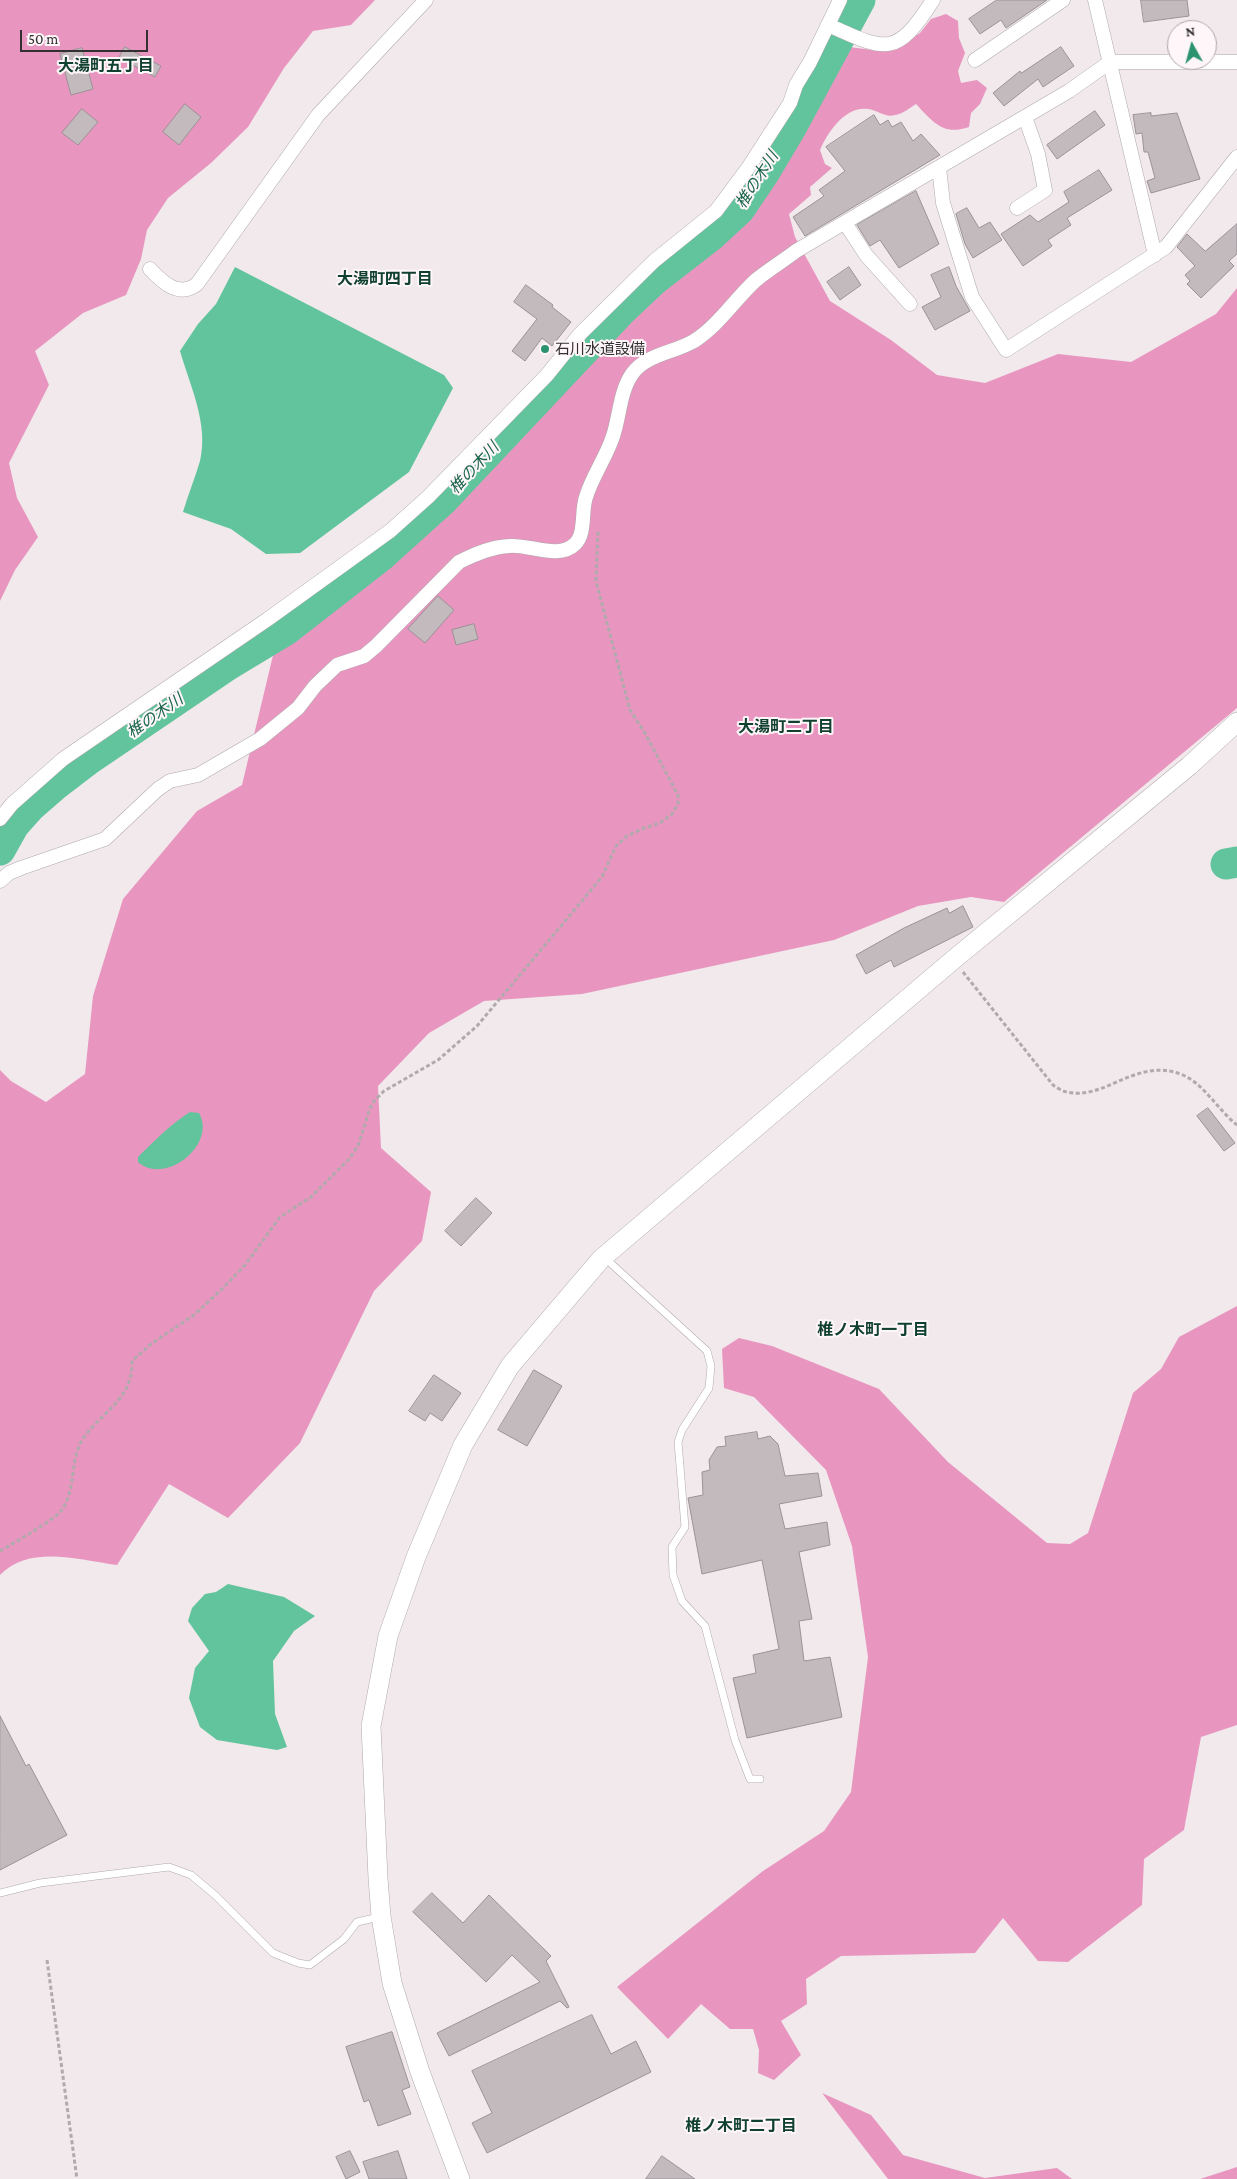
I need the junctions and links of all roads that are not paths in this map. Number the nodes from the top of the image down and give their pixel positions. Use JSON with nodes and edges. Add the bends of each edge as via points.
{"nodes":[{"id":1,"x":426,"y":0,"type":"edge"},
{"id":2,"x":840,"y":0,"type":"edge"},
{"id":3,"x":933,"y":0,"type":"edge"},
{"id":4,"x":1063,"y":0,"type":"edge"},
{"id":5,"x":1095,"y":0,"type":"edge"},
{"id":6,"x":828,"y":26,"type":"junction"},
{"id":7,"x":975,"y":60,"type":"dead end"},
{"id":8,"x":1110,"y":62,"type":"junction"},
{"id":9,"x":1237,"y":62,"type":"edge"},
{"id":10,"x":1025,"y":117,"type":"junction"},
{"id":11,"x":1237,"y":157,"type":"edge"},
{"id":12,"x":939,"y":168,"type":"junction"},
{"id":13,"x":1016,"y":208,"type":"dead end"},
{"id":14,"x":845,"y":222,"type":"junction"},
{"id":15,"x":1155,"y":255,"type":"junction"},
{"id":16,"x":150,"y":269,"type":"dead end"},
{"id":17,"x":910,"y":304,"type":"dead end"},
{"id":18,"x":1237,"y":722,"type":"edge"},
{"id":19,"x":0,"y":820,"type":"edge"},
{"id":20,"x":0,"y":881,"type":"edge"},
{"id":21,"x":603,"y":1256,"type":"junction"},
{"id":22,"x":760,"y":1779,"type":"dead end"},
{"id":23,"x":0,"y":1893,"type":"edge"},
{"id":24,"x":381,"y":1916,"type":"junction"},
{"id":25,"x":460,"y":2179,"type":"edge"}],
"edges":[{"from":1,"to":16,"type":"street","via":[[318,115],[197,284],[190,290],[179,291],[161,281]]},
{"from":2,"to":6,"type":"street"},
{"from":3,"to":6,"type":"street","via":[[916,25],[896,42],[883,45],[868,43]]},
{"from":4,"to":7,"type":"street"},
{"from":5,"to":8,"type":"street"},
{"from":6,"to":19,"type":"street","via":[[796,85],[790,103],[716,212],[654,262],[580,334],[547,375],[428,497],[390,531],[268,619],[63,759],[12,804]]},
{"from":8,"to":9,"type":"street"},
{"from":8,"to":10,"type":"street","via":[[1070,91]]},
{"from":8,"to":15,"type":"street"},
{"from":10,"to":12,"type":"street"},
{"from":10,"to":13,"type":"street","via":[[1038,154],[1045,190]]},
{"from":11,"to":15,"type":"street","via":[[1166,247]]},
{"from":12,"to":14,"type":"street"},
{"from":12,"to":15,"type":"street","via":[[943,203],[972,297],[1006,350]]},
{"from":14,"to":17,"type":"street","via":[[866,255]]},
{"from":14,"to":20,"type":"street","via":[[756,280],[706,333],[678,349],[654,357],[632,374],[624,389],[613,438],[586,497],[580,536],[570,548],[556,551],[509,546],[475,554],[459,562],[376,646],[364,656],[333,669],[298,708],[260,739],[198,775],[170,782],[158,789],[105,839],[21,868]]},
{"from":18,"to":21,"type":"street","via":[[1189,766]]},
{"from":21,"to":22,"type":"lane","via":[[707,1351],[710,1388],[682,1430],[678,1442],[685,1527],[672,1547],[673,1575],[682,1601],[705,1626],[735,1740],[750,1778]]},
{"from":21,"to":24,"type":"street","via":[[510,1366],[463,1445],[416,1557],[388,1636],[371,1726]]},
{"from":23,"to":24,"type":"lane","via":[[40,1883],[168,1867],[191,1875],[273,1953],[310,1964],[344,1939],[357,1922]]},
{"from":24,"to":25,"type":"street","via":[[392,1982],[420,2072]]}]}
